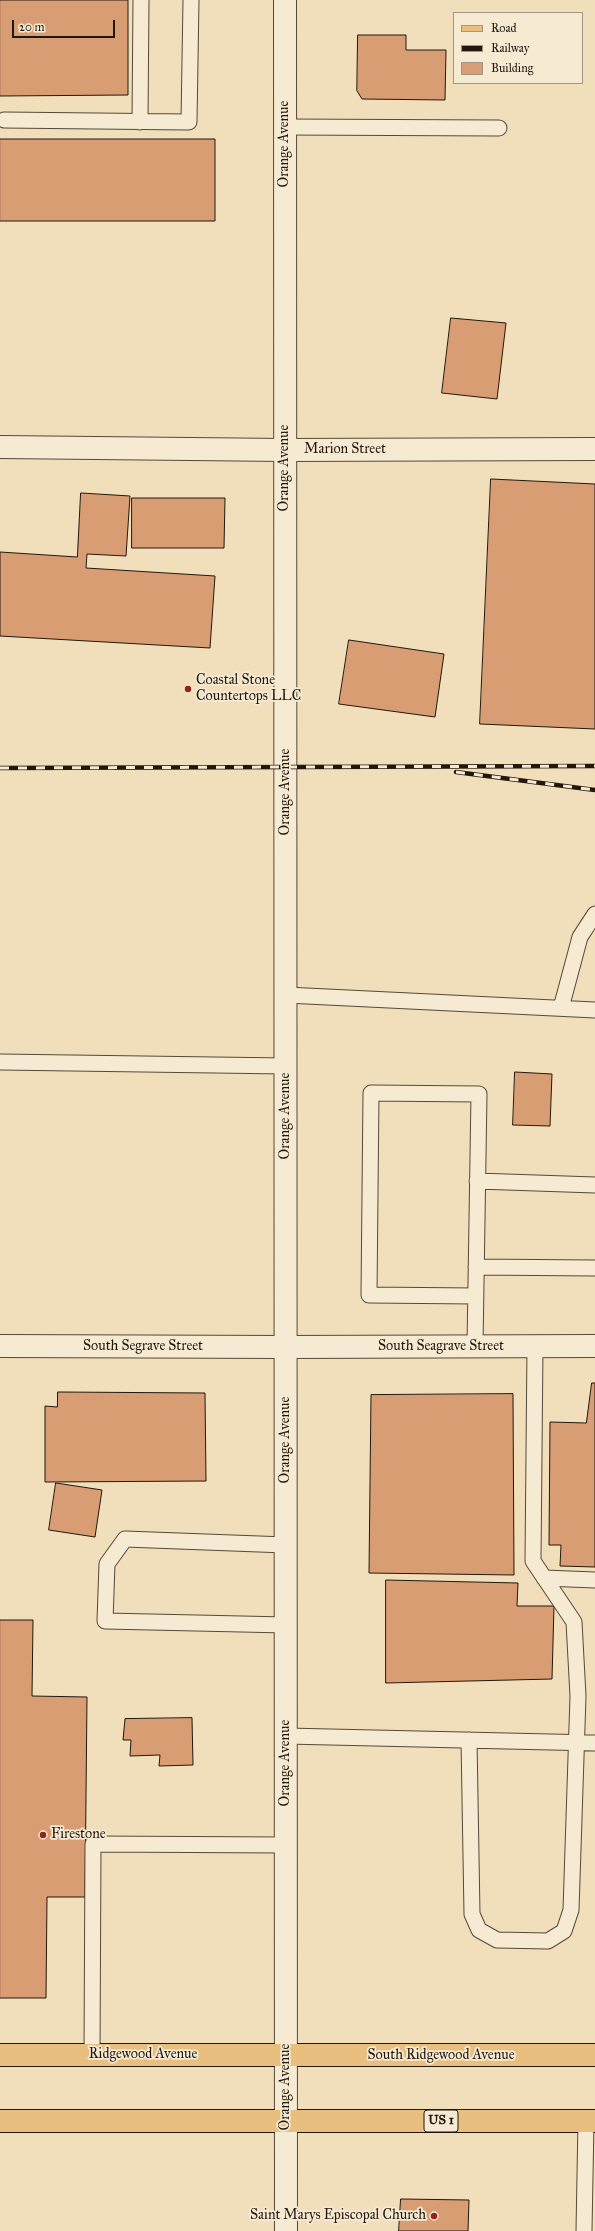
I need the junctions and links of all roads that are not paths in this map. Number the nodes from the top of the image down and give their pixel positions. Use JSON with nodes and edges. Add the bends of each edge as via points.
{"nodes":[{"id":1,"x":141,"y":0,"type":"edge"},
{"id":2,"x":191,"y":0,"type":"edge"},
{"id":3,"x":285,"y":0,"type":"edge"},
{"id":4,"x":4,"y":120,"type":"dead end"},
{"id":5,"x":140,"y":122,"type":"junction"},
{"id":6,"x":285,"y":127,"type":"junction"},
{"id":7,"x":499,"y":128,"type":"dead end"},
{"id":8,"x":0,"y":447,"type":"edge"},
{"id":9,"x":595,"y":449,"type":"edge"},
{"id":10,"x":285,"y":450,"type":"junction"},
{"id":11,"x":595,"y":914,"type":"edge"},
{"id":12,"x":286,"y":995,"type":"junction"},
{"id":13,"x":561,"y":1008,"type":"junction"},
{"id":14,"x":595,"y":1010,"type":"edge"},
{"id":15,"x":0,"y":1062,"type":"edge"},
{"id":16,"x":286,"y":1066,"type":"junction"},
{"id":17,"x":477,"y":1181,"type":"junction"},
{"id":18,"x":595,"y":1185,"type":"edge"},
{"id":19,"x":476,"y":1267,"type":"junction"},
{"id":20,"x":595,"y":1268,"type":"edge"},
{"id":21,"x":475,"y":1296,"type":"junction"},
{"id":22,"x":0,"y":1346,"type":"edge"},
{"id":23,"x":475,"y":1346,"type":"junction"},
{"id":24,"x":534,"y":1346,"type":"junction"},
{"id":25,"x":595,"y":1346,"type":"edge"},
{"id":26,"x":286,"y":1347,"type":"junction"},
{"id":27,"x":286,"y":1545,"type":"junction"},
{"id":28,"x":544,"y":1578,"type":"junction"},
{"id":29,"x":595,"y":1580,"type":"edge"},
{"id":30,"x":286,"y":1625,"type":"junction"},
{"id":31,"x":286,"y":1736,"type":"junction"},
{"id":32,"x":469,"y":1740,"type":"junction"},
{"id":33,"x":576,"y":1742,"type":"junction"},
{"id":34,"x":595,"y":1743,"type":"edge"},
{"id":35,"x":286,"y":1845,"type":"junction"},
{"id":36,"x":0,"y":2055,"type":"edge"},
{"id":37,"x":92,"y":2055,"type":"junction"},
{"id":38,"x":595,"y":2055,"type":"edge"},
{"id":39,"x":286,"y":2056,"type":"junction"},
{"id":40,"x":0,"y":2121,"type":"edge"},
{"id":41,"x":286,"y":2121,"type":"junction"},
{"id":42,"x":591,"y":2121,"type":"edge"},
{"id":43,"x":286,"y":2231,"type":"edge"},
{"id":44,"x":584,"y":2231,"type":"edge"}],
"edges":[{"from":1,"to":5,"type":"lane"},
{"from":2,"to":5,"type":"lane","via":[[190,122]]},
{"from":3,"to":6,"type":"street","name":"Orange Avenue"},
{"from":4,"to":5,"type":"lane"},
{"from":6,"to":7,"type":"lane"},
{"from":6,"to":10,"type":"street","name":"Orange Avenue"},
{"from":8,"to":10,"type":"street","name":"Marion Street"},
{"from":9,"to":10,"type":"street","name":"Marion Street"},
{"from":10,"to":12,"type":"street","name":"Orange Avenue"},
{"from":11,"to":13,"type":"lane","via":[[580,937]]},
{"from":12,"to":13,"type":"lane"},
{"from":12,"to":16,"type":"street","name":"Orange Avenue"},
{"from":13,"to":14,"type":"lane"},
{"from":15,"to":16,"type":"lane"},
{"from":16,"to":26,"type":"street","name":"Orange Avenue"},
{"from":17,"to":18,"type":"lane"},
{"from":17,"to":19,"type":"lane"},
{"from":17,"to":21,"type":"lane","via":[[479,1094],[371,1093],[369,1295]]},
{"from":19,"to":20,"type":"lane"},
{"from":19,"to":21,"type":"lane"},
{"from":21,"to":23,"type":"lane"},
{"from":22,"to":26,"type":"street","name":"South Segrave Street"},
{"from":23,"to":24,"type":"street","name":"South Seagrave Street"},
{"from":23,"to":26,"type":"street","name":"South Seagrave Street"},
{"from":24,"to":25,"type":"street","name":"South Seagrave Street"},
{"from":24,"to":28,"type":"lane","via":[[533,1561]]},
{"from":26,"to":27,"type":"street","name":"Orange Avenue"},
{"from":27,"to":30,"type":"street","name":"Orange Avenue"},
{"from":27,"to":30,"type":"lane","via":[[125,1539],[107,1564],[105,1621]]},
{"from":28,"to":29,"type":"lane"},
{"from":28,"to":33,"type":"lane","via":[[574,1622],[578,1696]]},
{"from":30,"to":31,"type":"street","name":"Orange Avenue"},
{"from":31,"to":32,"type":"lane"},
{"from":31,"to":35,"type":"street","name":"Orange Avenue"},
{"from":32,"to":33,"type":"lane"},
{"from":32,"to":33,"type":"lane","via":[[472,1914],[479,1930],[497,1940],[548,1941],[564,1931],[571,1910]]},
{"from":33,"to":34,"type":"lane"},
{"from":35,"to":37,"type":"lane","via":[[93,1844]]},
{"from":35,"to":39,"type":"street","name":"Orange Avenue"},
{"from":36,"to":37,"type":"main road","name":"Ridgewood Avenue"},
{"from":37,"to":39,"type":"main road","name":"Ridgewood Avenue"},
{"from":38,"to":39,"type":"main road","name":"South Ridgewood Avenue"},
{"from":39,"to":41,"type":"street","name":"Orange Avenue"},
{"from":40,"to":41,"type":"main road","number":"US 1"},
{"from":41,"to":42,"type":"main road","number":"US 1"},
{"from":41,"to":43,"type":"street","name":"Orange Avenue"},
{"from":42,"to":44,"type":"lane"}]}
